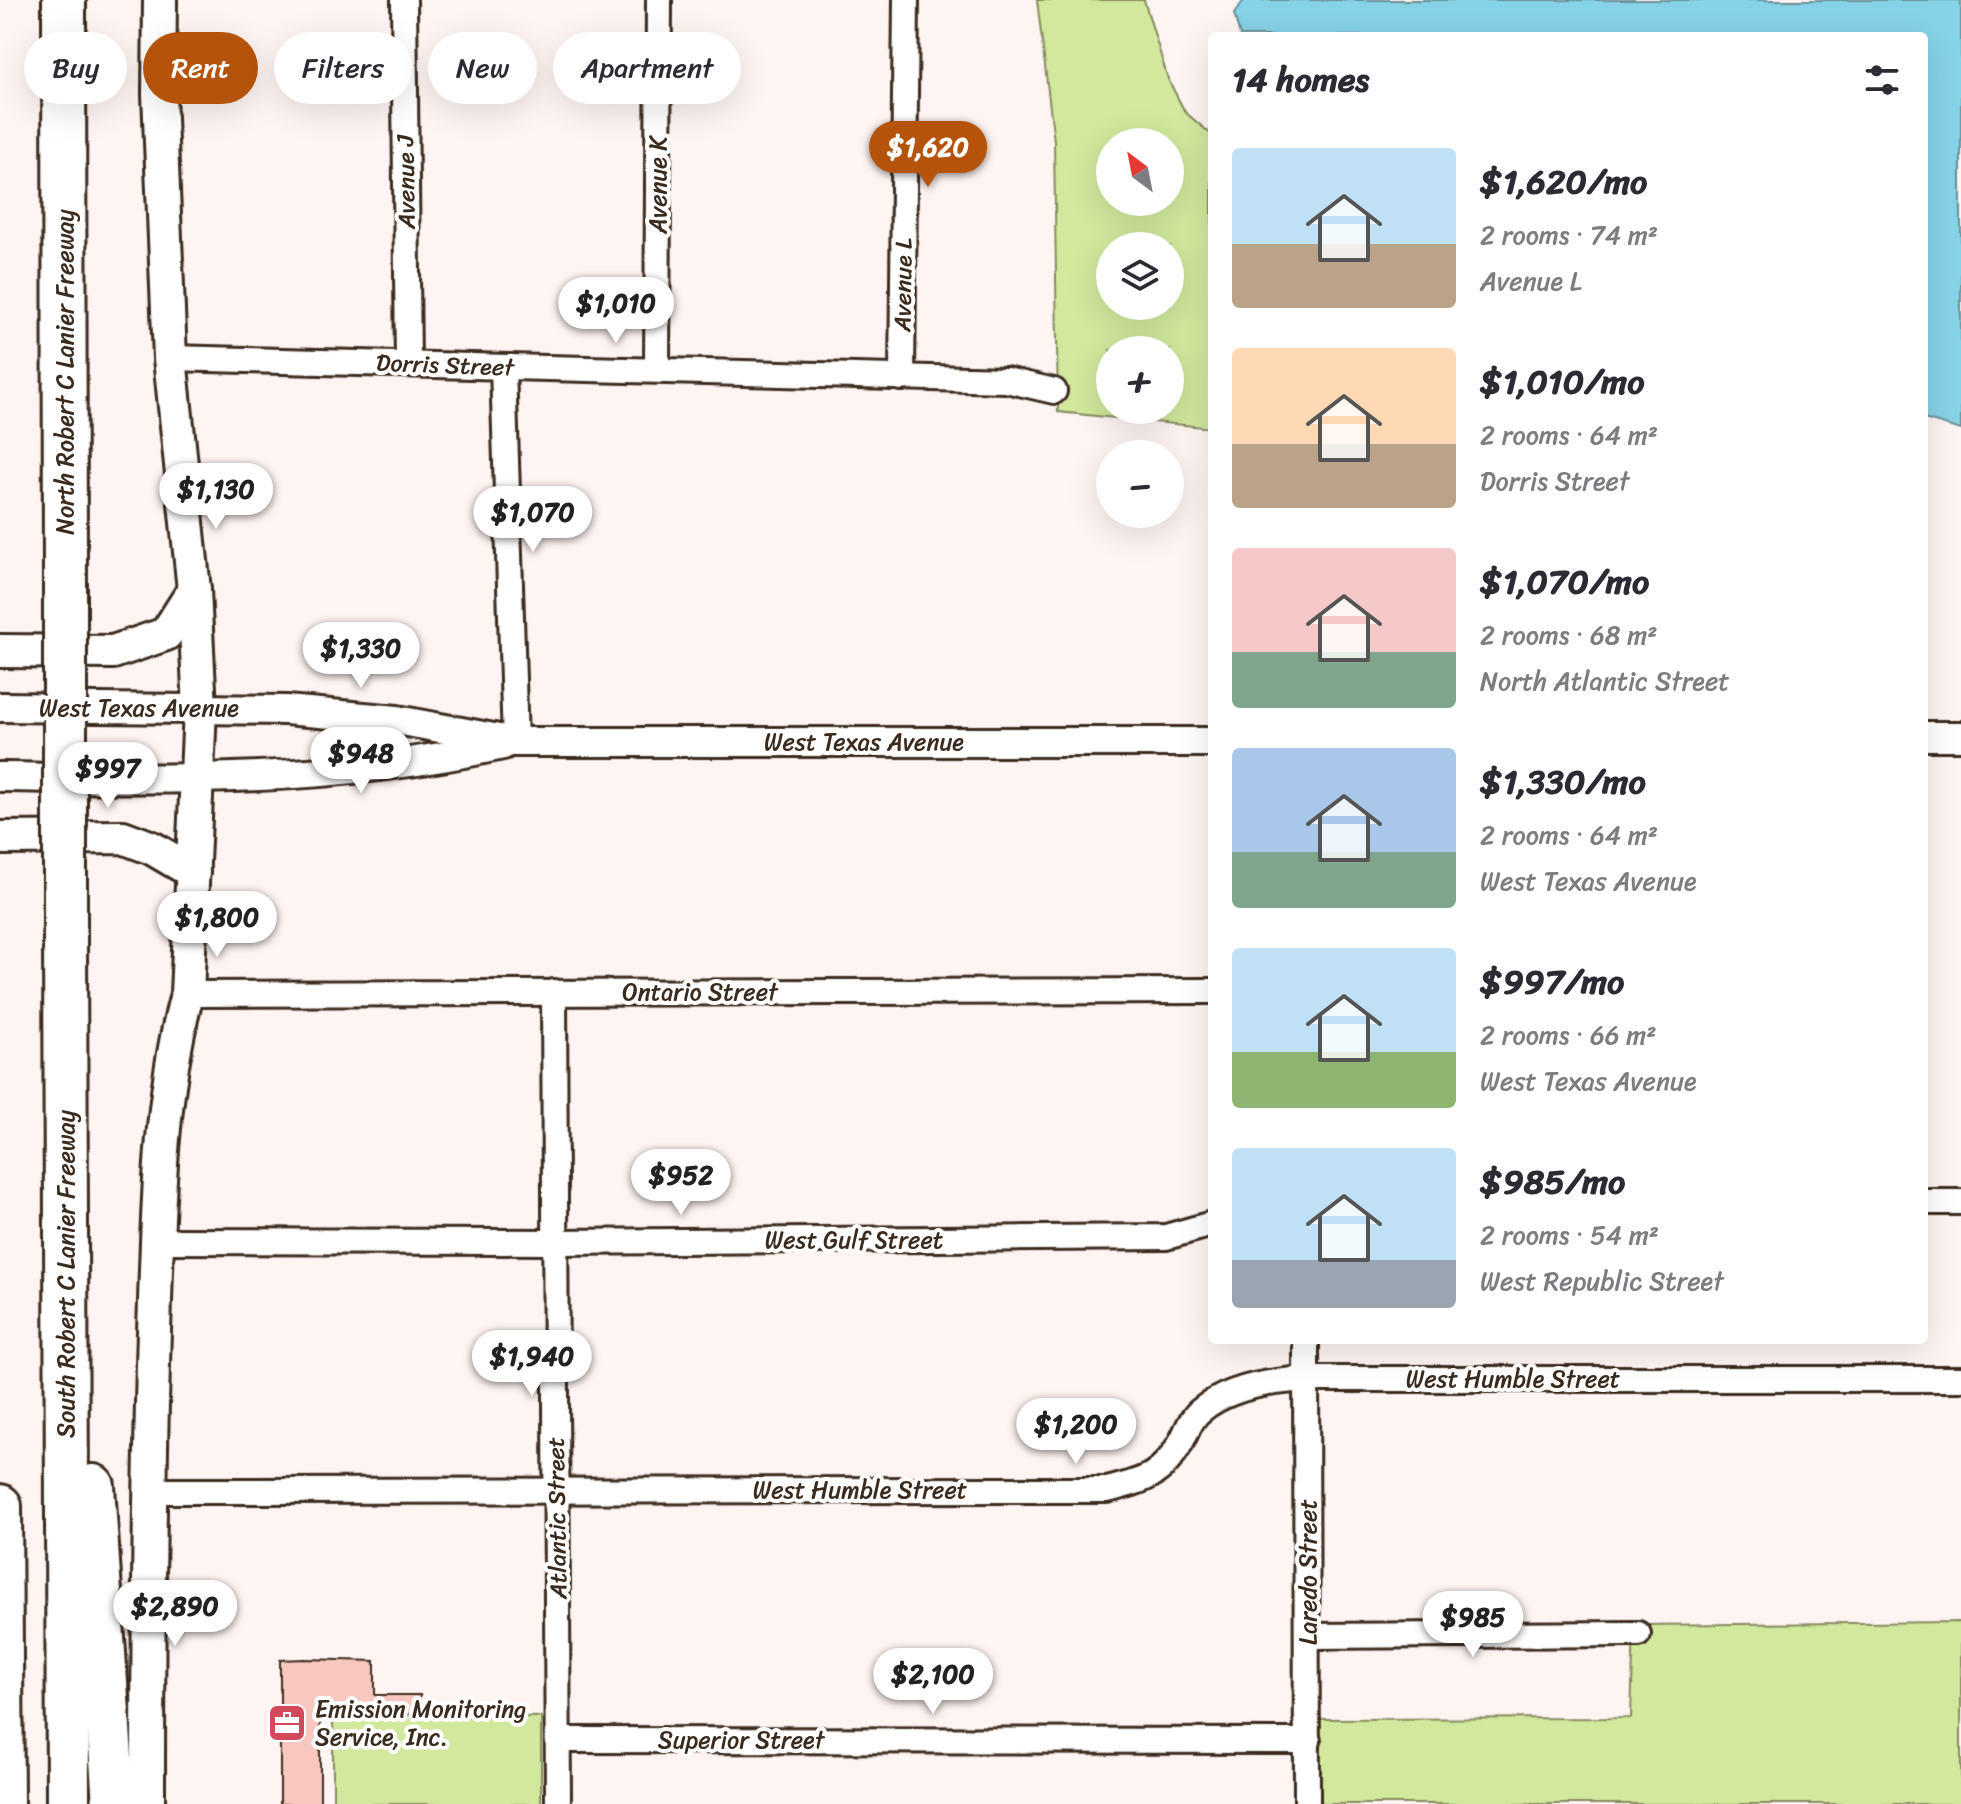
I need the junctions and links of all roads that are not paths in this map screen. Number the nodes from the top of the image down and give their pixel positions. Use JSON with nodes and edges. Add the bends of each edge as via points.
{"nodes":[{"id":1,"x":64,"y":0,"type":"edge"},
{"id":2,"x":160,"y":0,"type":"edge"},
{"id":3,"x":404,"y":0,"type":"edge"},
{"id":4,"x":659,"y":0,"type":"edge"},
{"id":5,"x":906,"y":0,"type":"edge"},
{"id":6,"x":170,"y":358,"type":"junction"},
{"id":7,"x":408,"y":364,"type":"junction"},
{"id":8,"x":503,"y":367,"type":"junction"},
{"id":9,"x":657,"y":370,"type":"junction"},
{"id":10,"x":902,"y":378,"type":"junction"},
{"id":11,"x":1054,"y":391,"type":"dead end"},
{"id":12,"x":194,"y":590,"type":"junction"},
{"id":13,"x":0,"y":651,"type":"edge"},
{"id":14,"x":0,"y":707,"type":"edge"},
{"id":15,"x":200,"y":709,"type":"junction"},
{"id":16,"x":1928,"y":736,"type":"edge"},
{"id":17,"x":1961,"y":736,"type":"edge"},
{"id":18,"x":515,"y":742,"type":"junction"},
{"id":19,"x":1208,"y":742,"type":"edge"},
{"id":20,"x":65,"y":745,"type":"joint"},
{"id":21,"x":0,"y":777,"type":"edge"},
{"id":22,"x":197,"y":780,"type":"junction"},
{"id":23,"x":0,"y":838,"type":"edge"},
{"id":24,"x":193,"y":872,"type":"junction"},
{"id":25,"x":1208,"y":991,"type":"edge"},
{"id":26,"x":554,"y":992,"type":"junction"},
{"id":27,"x":187,"y":994,"type":"junction"},
{"id":28,"x":65,"y":1077,"type":"junction"},
{"id":29,"x":1928,"y":1202,"type":"edge"},
{"id":30,"x":1961,"y":1202,"type":"edge"},
{"id":31,"x":1208,"y":1225,"type":"edge"},
{"id":32,"x":157,"y":1241,"type":"junction"},
{"id":33,"x":555,"y":1242,"type":"junction"},
{"id":34,"x":1306,"y":1344,"type":"edge"},
{"id":35,"x":1307,"y":1379,"type":"junction"},
{"id":36,"x":1961,"y":1379,"type":"edge"},
{"id":37,"x":556,"y":1490,"type":"junction"},
{"id":38,"x":149,"y":1491,"type":"junction"},
{"id":39,"x":0,"y":1506,"type":"edge"},
{"id":40,"x":1638,"y":1634,"type":"dead end"},
{"id":41,"x":1308,"y":1636,"type":"junction"},
{"id":42,"x":559,"y":1740,"type":"junction"},
{"id":43,"x":1308,"y":1741,"type":"junction"},
{"id":44,"x":2,"y":1804,"type":"edge"},
{"id":45,"x":68,"y":1804,"type":"edge"},
{"id":46,"x":114,"y":1804,"type":"edge"},
{"id":47,"x":148,"y":1804,"type":"edge"},
{"id":48,"x":558,"y":1804,"type":"edge"},
{"id":49,"x":1307,"y":1804,"type":"edge"}],
"edges":[{"from":1,"to":20,"type":"highway","name":"North Robert C Lanier Freeway","bridge":true},
{"from":2,"to":6,"type":"main road"},
{"from":3,"to":7,"type":"street","name":"Avenue J"},
{"from":4,"to":9,"type":"street","name":"Avenue K"},
{"from":5,"to":10,"type":"street","name":"Avenue L"},
{"from":6,"to":7,"type":"street","name":"Dorris Street"},
{"from":6,"to":12,"type":"main road"},
{"from":7,"to":8,"type":"street","name":"Dorris Street"},
{"from":8,"to":9,"type":"street","name":"Dorris Street"},
{"from":8,"to":18,"type":"street"},
{"from":9,"to":10,"type":"street","name":"Dorris Street"},
{"from":10,"to":11,"type":"street","name":"Dorris Street","via":[[1006,380]]},
{"from":12,"to":13,"type":"main road","via":[[166,634],[113,652]]},
{"from":12,"to":15,"type":"main road"},
{"from":14,"to":15,"type":"street","name":"West Texas Avenue"},
{"from":15,"to":18,"type":"street","name":"West Texas Avenue","via":[[397,720]]},
{"from":15,"to":22,"type":"main road"},
{"from":16,"to":17,"type":"street"},
{"from":18,"to":19,"type":"street","name":"West Texas Avenue"},
{"from":18,"to":22,"type":"street","name":"West Texas Avenue","via":[[442,759],[320,775]]},
{"from":20,"to":28,"type":"highway","name":"South Robert C Lanier Freeway","bridge":true},
{"from":21,"to":22,"type":"street","name":"West Texas Avenue"},
{"from":22,"to":24,"type":"main road"},
{"from":23,"to":24,"type":"main road","via":[[123,837]]},
{"from":24,"to":27,"type":"main road"},
{"from":25,"to":26,"type":"street","name":"Ontario Street"},
{"from":26,"to":27,"type":"street","name":"Ontario Street"},
{"from":26,"to":33,"type":"street","name":"Atlantic Street"},
{"from":27,"to":32,"type":"main road","via":[[164,1121]]},
{"from":28,"to":45,"type":"highway","name":"South Robert C Lanier Freeway"},
{"from":28,"to":46,"type":"highway"},
{"from":29,"to":30,"type":"street"},
{"from":31,"to":33,"type":"street","name":"West Gulf Street","via":[[1166,1237]]},
{"from":32,"to":33,"type":"street","name":"West Gulf Street"},
{"from":32,"to":38,"type":"main road"},
{"from":33,"to":37,"type":"street","name":"Atlantic Street"},
{"from":34,"to":35,"type":"street","name":"Laredo Street"},
{"from":35,"to":36,"type":"street","name":"West Humble Street"},
{"from":35,"to":37,"type":"street","name":"West Humble Street","via":[[1275,1382],[1218,1399],[1197,1413],[1155,1476],[1107,1490]]},
{"from":35,"to":41,"type":"street","name":"Laredo Street"},
{"from":37,"to":38,"type":"street","name":"West Humble Street"},
{"from":37,"to":42,"type":"street","name":"Atlantic Street"},
{"from":38,"to":47,"type":"main road"},
{"from":39,"to":44,"type":"highway"},
{"from":40,"to":41,"type":"street"},
{"from":41,"to":43,"type":"street","name":"Laredo Street"},
{"from":42,"to":43,"type":"street","name":"Superior Street"},
{"from":42,"to":48,"type":"street","name":"Atlantic Street"},
{"from":43,"to":49,"type":"street","name":"Laredo Street"}]}
